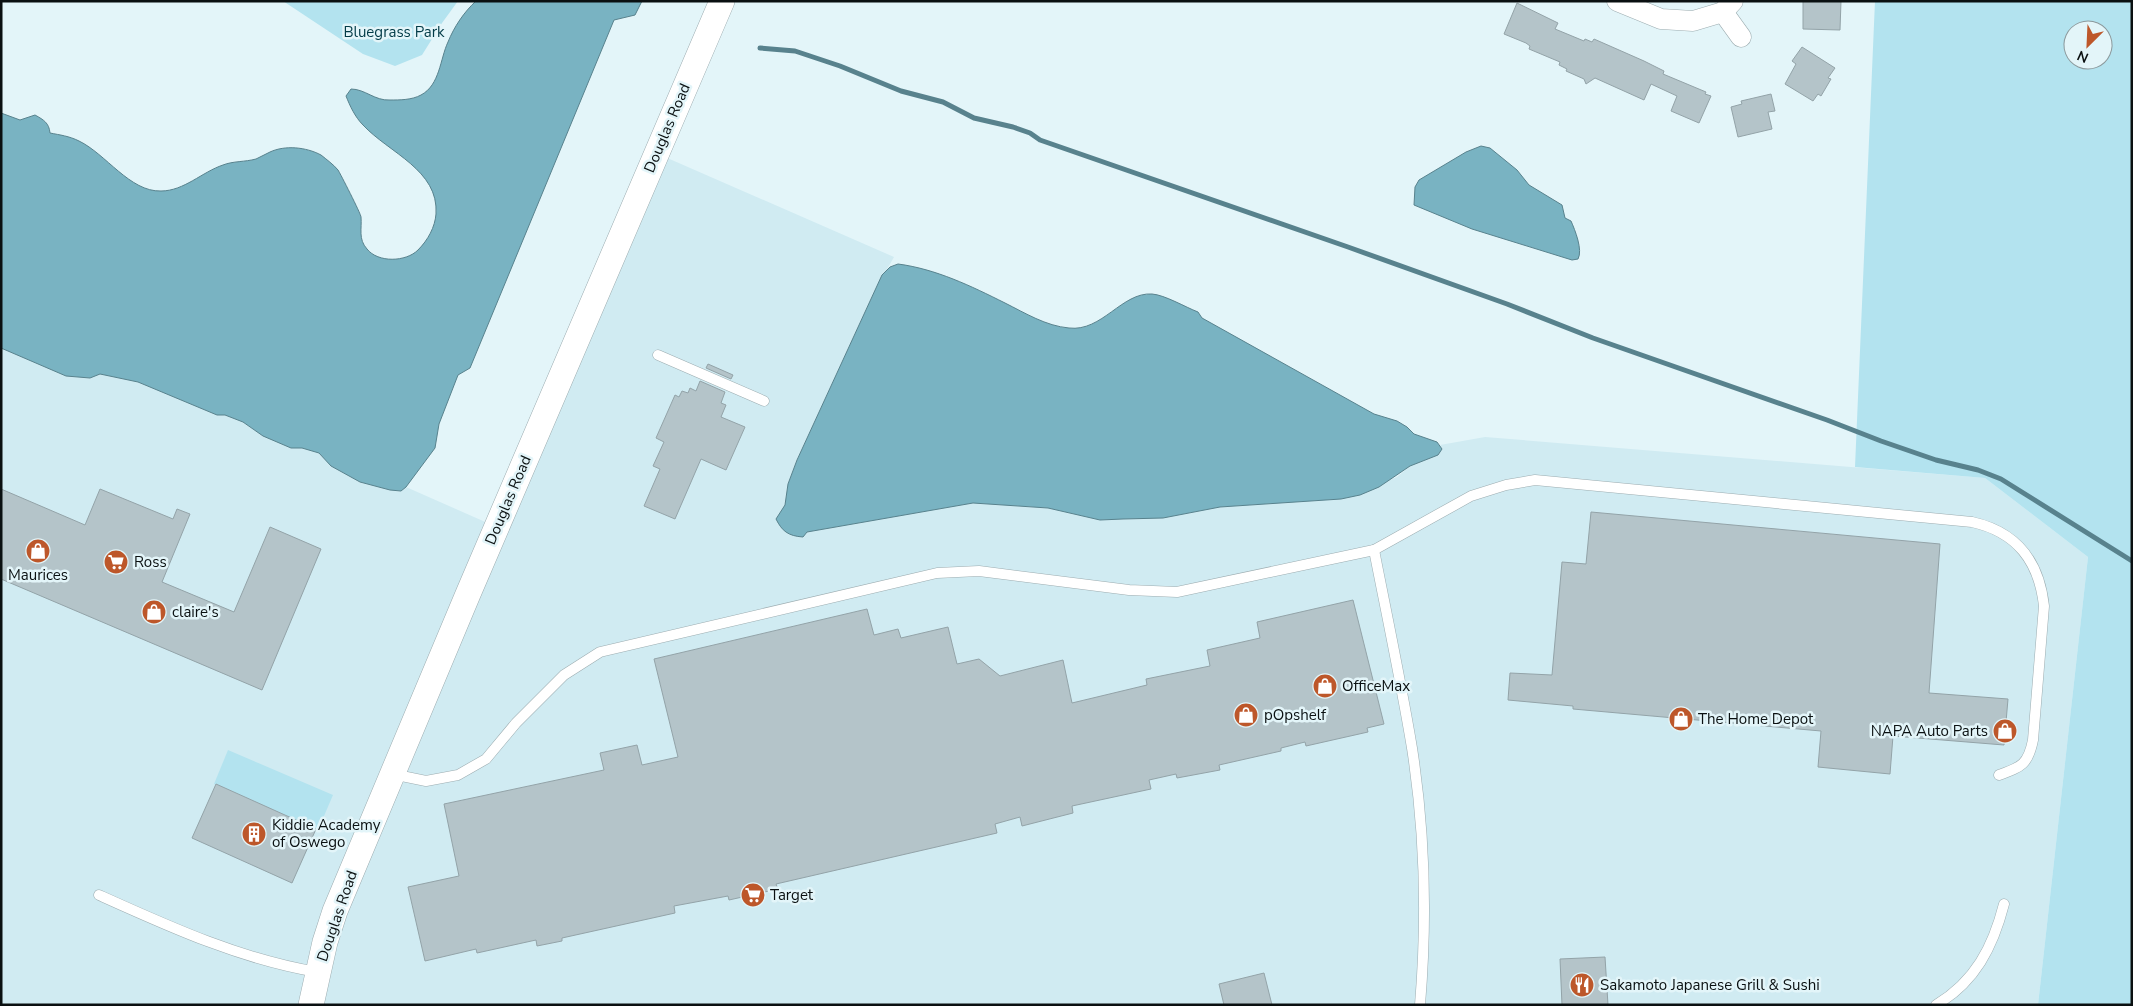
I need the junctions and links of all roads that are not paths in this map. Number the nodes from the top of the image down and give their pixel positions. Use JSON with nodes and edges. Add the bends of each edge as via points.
{"nodes":[{"id":1,"x":722,"y":1,"type":"edge"},
{"id":2,"x":1617,"y":1,"type":"edge"},
{"id":3,"x":1728,"y":7,"type":"edge"},
{"id":4,"x":1741,"y":38,"type":"dead end"},
{"id":5,"x":658,"y":355,"type":"dead end"},
{"id":6,"x":764,"y":401,"type":"dead end"},
{"id":7,"x":1374,"y":550,"type":"junction"},
{"id":8,"x":392,"y":774,"type":"junction"},
{"id":9,"x":1998,"y":775,"type":"dead end"},
{"id":10,"x":99,"y":895,"type":"dead end"},
{"id":11,"x":2004,"y":904,"type":"dead end"},
{"id":12,"x":318,"y":972,"type":"junction"},
{"id":13,"x":311,"y":1005,"type":"edge"},
{"id":14,"x":1420,"y":1005,"type":"edge"},
{"id":15,"x":1936,"y":1005,"type":"edge"}],
"edges":[{"from":1,"to":8,"type":"street","name":"Douglas Road"},
{"from":2,"to":3,"type":"street","via":[[1661,19],[1693,21]]},
{"from":3,"to":4,"type":"street"},
{"from":5,"to":6,"type":"lane"},
{"from":7,"to":8,"type":"lane","via":[[1177,592],[1119,589],[979,571],[936,573],[600,652],[564,675],[516,723],[486,759],[458,775],[426,781]]},
{"from":7,"to":9,"type":"lane","via":[[1471,496],[1535,480],[1985,525],[2011,539],[2030,560],[2042,589],[2044,606],[2031,752],[2021,767]]},
{"from":7,"to":14,"type":"lane","via":[[1412,749],[1419,814],[1425,952]]},
{"from":8,"to":12,"type":"street","name":"Douglas Road","via":[[335,910]]},
{"from":10,"to":12,"type":"lane","via":[[214,944]]},
{"from":11,"to":15,"type":"lane","via":[[1998,926],[1973,975],[1952,996]]},
{"from":12,"to":13,"type":"street","name":"Douglas Road"}]}
